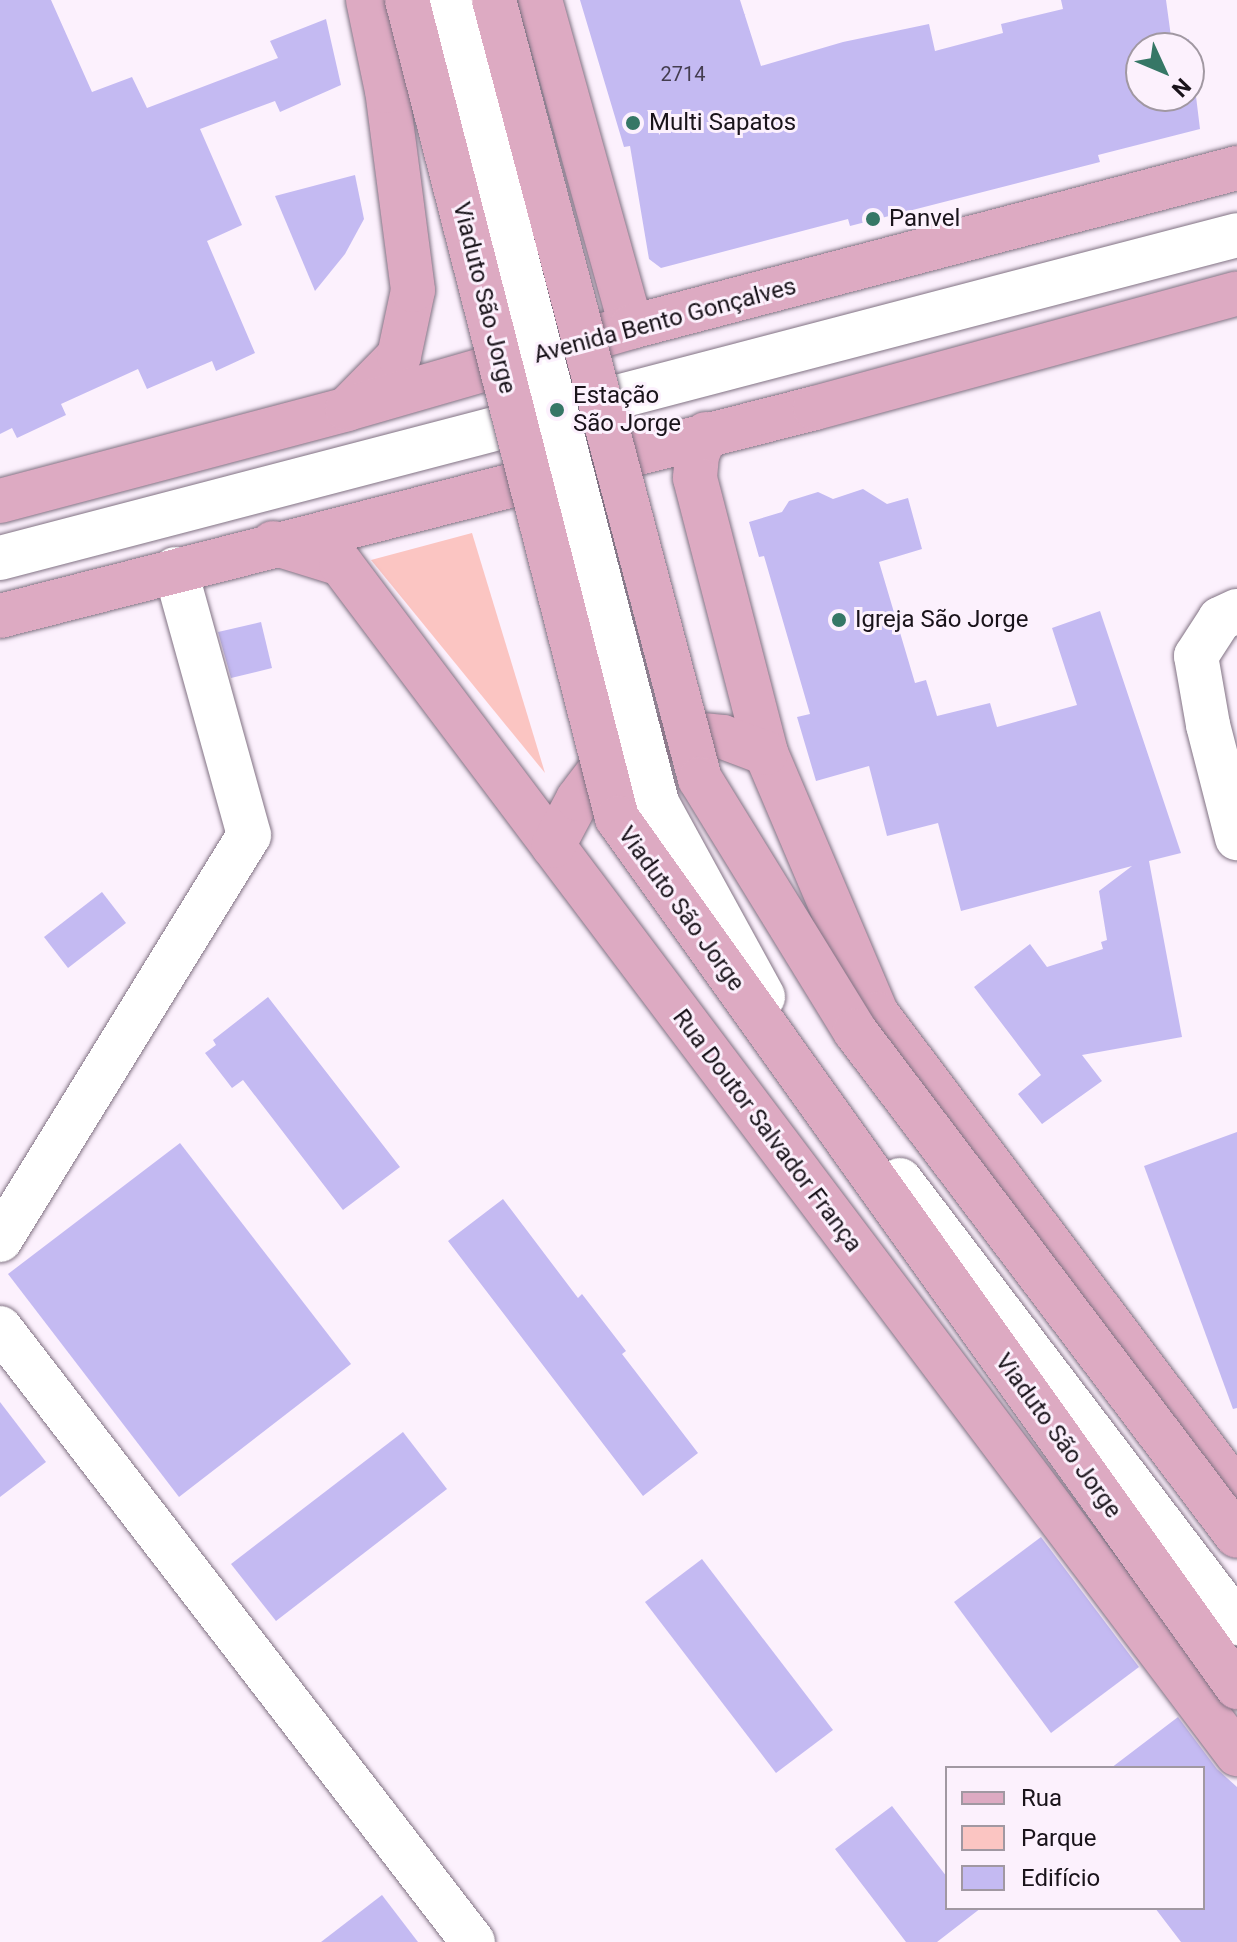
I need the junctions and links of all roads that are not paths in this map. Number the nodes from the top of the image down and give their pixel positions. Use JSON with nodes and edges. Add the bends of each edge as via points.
{"nodes":[{"id":1,"x":368,"y":0,"type":"edge"},
{"id":2,"x":407,"y":0,"type":"edge"},
{"id":3,"x":450,"y":0,"type":"edge"},
{"id":4,"x":494,"y":0,"type":"edge"},
{"id":5,"x":540,"y":0,"type":"edge"},
{"id":6,"x":554,"y":48,"type":"junction"},
{"id":7,"x":387,"y":91,"type":"junction"},
{"id":8,"x":1237,"y":168,"type":"edge"},
{"id":9,"x":1237,"y":235,"type":"edge"},
{"id":10,"x":1237,"y":293,"type":"edge"},
{"id":11,"x":631,"y":327,"type":"junction"},
{"id":12,"x":347,"y":409,"type":"junction"},
{"id":13,"x":706,"y":434,"type":"junction"},
{"id":14,"x":0,"y":501,"type":"edge"},
{"id":15,"x":273,"y":543,"type":"junction"},
{"id":16,"x":0,"y":558,"type":"edge"},
{"id":17,"x":175,"y":569,"type":"junction"},
{"id":18,"x":1237,"y":611,"type":"edge"},
{"id":19,"x":0,"y":616,"type":"edge"},
{"id":20,"x":766,"y":753,"type":"junction"},
{"id":21,"x":1237,"y":838,"type":"edge"},
{"id":22,"x":553,"y":846,"type":"junction"},
{"id":23,"x":0,"y":1240,"type":"edge"},
{"id":24,"x":0,"y":1328,"type":"edge"},
{"id":25,"x":1237,"y":1492,"type":"edge"},
{"id":26,"x":1237,"y":1536,"type":"edge"},
{"id":27,"x":1237,"y":1623,"type":"edge"},
{"id":28,"x":1237,"y":1687,"type":"edge"},
{"id":29,"x":1237,"y":1754,"type":"edge"},
{"id":30,"x":473,"y":1942,"type":"edge"}],
"edges":[{"from":1,"to":7,"type":"main road"},
{"from":2,"to":28,"type":"main road","name":"Viaduto São Jorge","bridge":true,"via":[[617,818]]},
{"from":3,"to":27,"type":"lane","name":"Viaduto São Jorge","bridge":true,"via":[[657,803],[768,1006]]},
{"from":4,"to":26,"type":"main road","bridge":true,"via":[[700,779],[855,1031]]},
{"from":5,"to":6,"type":"main road"},
{"from":6,"to":7,"type":"main road","via":[[512,92],[468,115],[427,108]]},
{"from":6,"to":11,"type":"main road"},
{"from":7,"to":12,"type":"main road","via":[[413,290],[399,356]]},
{"from":8,"to":11,"type":"main road","name":"Avenida Bento Gonçalves"},
{"from":9,"to":16,"type":"lane"},
{"from":10,"to":13,"type":"main road"},
{"from":11,"to":12,"type":"main road","name":"Avenida Bento Gonçalves"},
{"from":12,"to":14,"type":"main road","name":"Avenida Bento Gonçalves"},
{"from":13,"to":15,"type":"main road"},
{"from":13,"to":20,"type":"main road","via":[[695,478]]},
{"from":15,"to":17,"type":"main road"},
{"from":15,"to":22,"type":"main road","name":"Rua Doutor Salvador França","via":[[341,564]]},
{"from":17,"to":19,"type":"main road"},
{"from":17,"to":23,"type":"lane","via":[[249,835]]},
{"from":18,"to":21,"type":"lane","via":[[1220,619],[1196,656]]},
{"from":20,"to":22,"type":"main road","via":[[723,737],[681,733],[610,757],[578,799]]},
{"from":20,"to":25,"type":"main road","via":[[877,1014]]},
{"from":22,"to":29,"type":"main road","name":"Rua Doutor Salvador França"},
{"from":24,"to":30,"type":"lane"}]}
